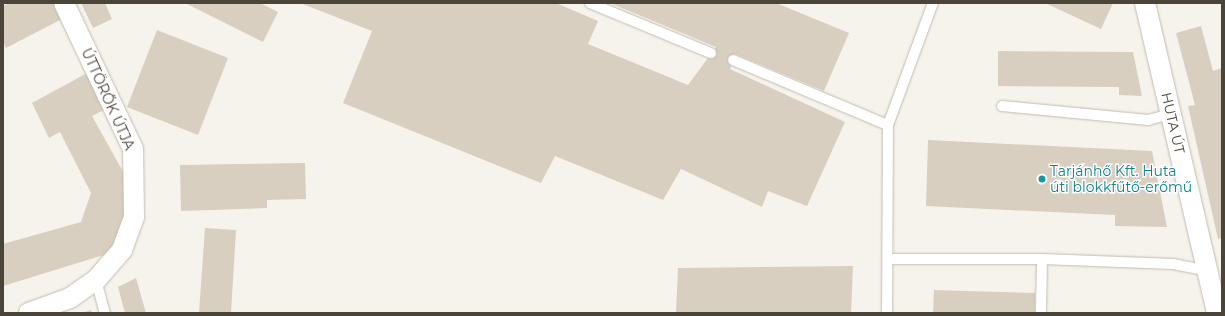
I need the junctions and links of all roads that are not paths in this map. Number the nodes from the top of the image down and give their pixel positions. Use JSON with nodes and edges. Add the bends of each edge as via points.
{"nodes":[{"id":1,"x":64,"y":3,"type":"edge"},
{"id":2,"x":590,"y":3,"type":"edge"},
{"id":3,"x":933,"y":3,"type":"edge"},
{"id":4,"x":1145,"y":3,"type":"edge"},
{"id":5,"x":711,"y":53,"type":"dead end"},
{"id":6,"x":733,"y":60,"type":"dead end"},
{"id":7,"x":1002,"y":106,"type":"dead end"},
{"id":8,"x":1171,"y":114,"type":"junction"},
{"id":9,"x":888,"y":125,"type":"junction"},
{"id":10,"x":888,"y":259,"type":"junction"},
{"id":11,"x":1042,"y":259,"type":"junction"},
{"id":12,"x":1209,"y":271,"type":"junction"},
{"id":13,"x":96,"y":280,"type":"junction"},
{"id":14,"x":29,"y":313,"type":"edge"},
{"id":15,"x":105,"y":313,"type":"edge"},
{"id":16,"x":887,"y":313,"type":"edge"},
{"id":17,"x":1041,"y":313,"type":"edge"},
{"id":18,"x":1217,"y":313,"type":"edge"}],
"edges":[{"from":1,"to":13,"type":"street","name":"ÚTTÖRŐK ÚTJA","via":[[133,149],[135,201],[129,233],[113,262]]},
{"from":2,"to":5,"type":"lane"},
{"from":3,"to":9,"type":"lane"},
{"from":4,"to":8,"type":"street","name":"HUTA ÚT"},
{"from":6,"to":9,"type":"lane"},
{"from":7,"to":8,"type":"lane","via":[[1148,120]]},
{"from":8,"to":12,"type":"street","name":"HUTA ÚT"},
{"from":9,"to":10,"type":"lane"},
{"from":10,"to":11,"type":"lane"},
{"from":10,"to":16,"type":"lane"},
{"from":11,"to":12,"type":"lane","via":[[1173,264]]},
{"from":11,"to":17,"type":"lane"},
{"from":12,"to":18,"type":"street","name":"HUTA ÚT"},
{"from":13,"to":14,"type":"street","name":"ÚTTÖRŐK ÚTJA","via":[[70,298]]},
{"from":13,"to":15,"type":"lane"}]}
